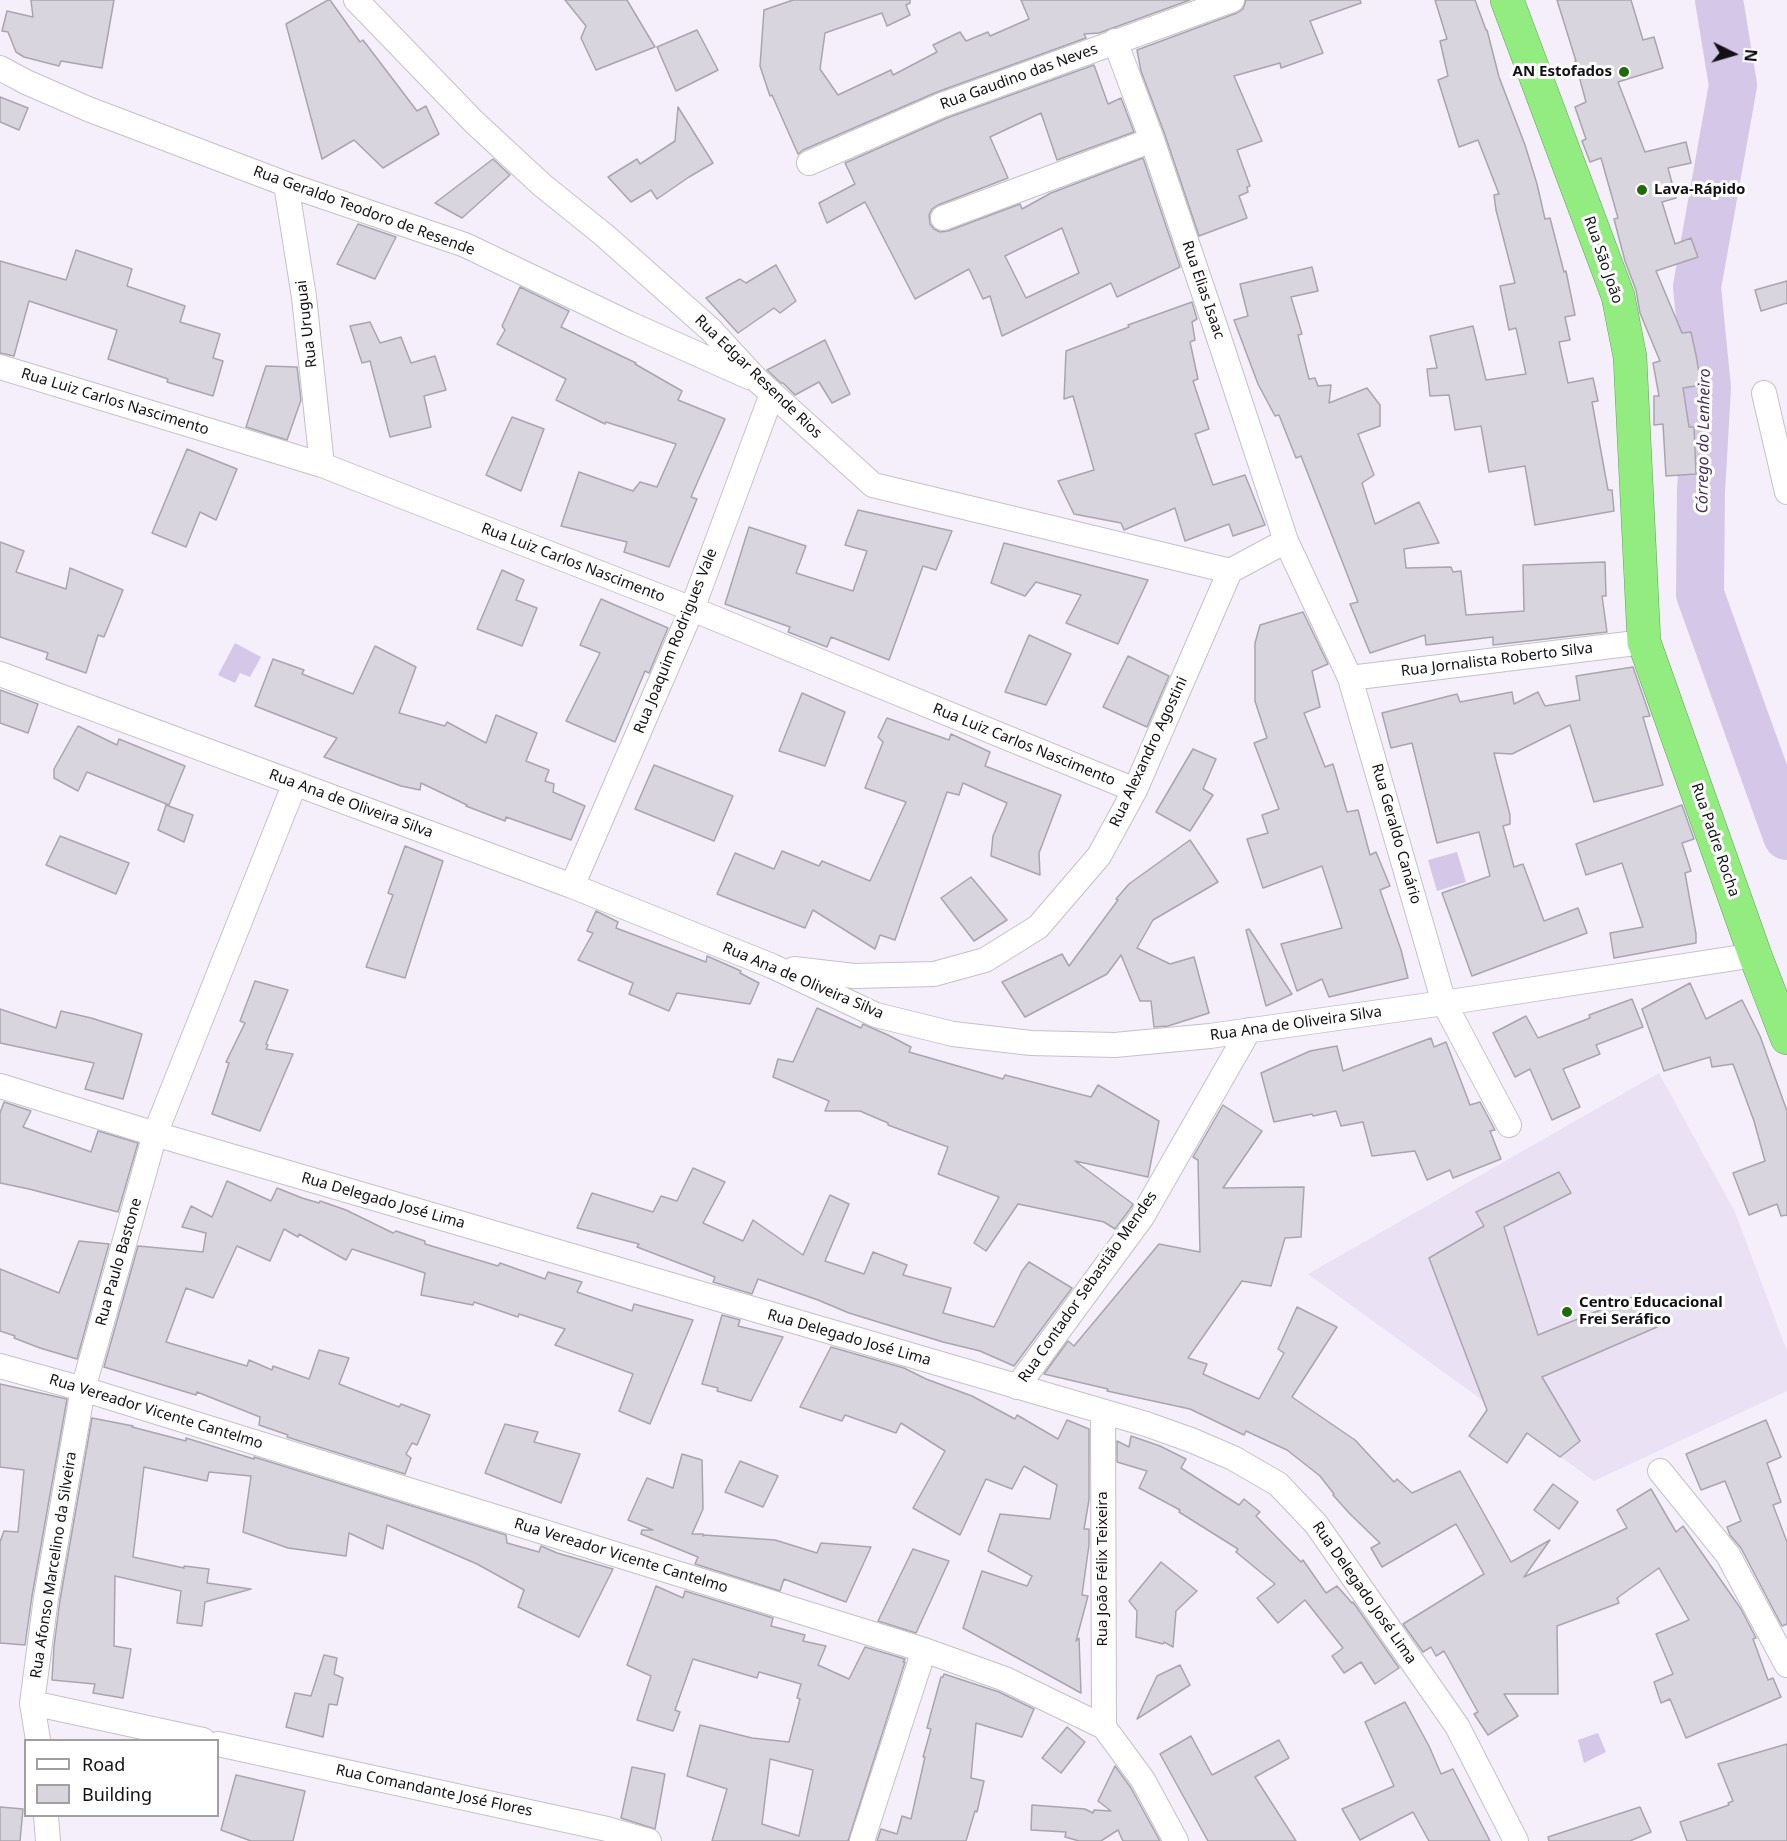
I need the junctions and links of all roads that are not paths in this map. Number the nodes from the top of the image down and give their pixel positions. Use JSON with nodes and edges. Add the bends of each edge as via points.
{"nodes":[{"id":1,"x":356,"y":0,"type":"edge"},
{"id":2,"x":1232,"y":0,"type":"edge"},
{"id":3,"x":1507,"y":0,"type":"edge"},
{"id":4,"x":1115,"y":41,"type":"junction"},
{"id":5,"x":0,"y":68,"type":"edge"},
{"id":6,"x":1152,"y":140,"type":"junction"},
{"id":7,"x":809,"y":163,"type":"dead end"},
{"id":8,"x":286,"y":184,"type":"junction"},
{"id":9,"x":943,"y":218,"type":"dead end"},
{"id":10,"x":0,"y":367,"type":"edge"},
{"id":11,"x":765,"y":387,"type":"junction"},
{"id":12,"x":1764,"y":393,"type":"dead end"},
{"id":13,"x":322,"y":465,"type":"junction"},
{"id":14,"x":1787,"y":492,"type":"edge"},
{"id":15,"x":1286,"y":541,"type":"junction"},
{"id":16,"x":1230,"y":570,"type":"junction"},
{"id":17,"x":692,"y":609,"type":"junction"},
{"id":18,"x":1644,"y":642,"type":"junction"},
{"id":19,"x":0,"y":674,"type":"edge"},
{"id":20,"x":1350,"y":678,"type":"junction"},
{"id":21,"x":295,"y":783,"type":"junction"},
{"id":22,"x":1135,"y":790,"type":"junction"},
{"id":23,"x":572,"y":886,"type":"junction"},
{"id":24,"x":1755,"y":955,"type":"junction"},
{"id":25,"x":772,"y":966,"type":"junction"},
{"id":26,"x":1444,"y":1003,"type":"junction"},
{"id":27,"x":1249,"y":1030,"type":"junction"},
{"id":28,"x":1787,"y":1038,"type":"edge"},
{"id":29,"x":0,"y":1086,"type":"edge"},
{"id":30,"x":1509,"y":1125,"type":"dead end"},
{"id":31,"x":155,"y":1134,"type":"junction"},
{"id":32,"x":0,"y":1366,"type":"edge"},
{"id":33,"x":1017,"y":1387,"type":"junction"},
{"id":34,"x":83,"y":1389,"type":"junction"},
{"id":35,"x":1103,"y":1412,"type":"junction"},
{"id":36,"x":1660,"y":1472,"type":"dead end"},
{"id":37,"x":924,"y":1650,"type":"junction"},
{"id":38,"x":1787,"y":1665,"type":"edge"},
{"id":39,"x":32,"y":1703,"type":"junction"},
{"id":40,"x":1104,"y":1727,"type":"junction"},
{"id":41,"x":38,"y":1739,"type":"edge"},
{"id":42,"x":198,"y":1739,"type":"edge"},
{"id":43,"x":219,"y":1744,"type":"edge"},
{"id":44,"x":46,"y":1817,"type":"edge"},
{"id":45,"x":48,"y":1841,"type":"edge"},
{"id":46,"x":649,"y":1841,"type":"edge"},
{"id":47,"x":862,"y":1841,"type":"edge"},
{"id":48,"x":1176,"y":1841,"type":"edge"},
{"id":49,"x":1516,"y":1841,"type":"edge"}],
"edges":[{"from":1,"to":11,"type":"street","name":"Rua Edgar Resende Rios","via":[[473,121],[711,330]]},
{"from":2,"to":4,"type":"street","name":"Rua Gaudino das Neves"},
{"from":3,"to":18,"type":"highway","name":"Rua São João","via":[[1618,296],[1630,357]]},
{"from":4,"to":6,"type":"street","name":"Rua Elias Isaac"},
{"from":4,"to":7,"type":"street","name":"Rua Gaudino das Neves","via":[[942,105]]},
{"from":5,"to":8,"type":"street","name":"Rua Geraldo Teodoro de Resende","via":[[88,109]]},
{"from":6,"to":9,"type":"street"},
{"from":6,"to":15,"type":"street","name":"Rua Elias Isaac"},
{"from":8,"to":11,"type":"street","name":"Rua Geraldo Teodoro de Resende","via":[[465,245]]},
{"from":8,"to":13,"type":"street","name":"Rua Uruguai","via":[[304,297]]},
{"from":10,"to":13,"type":"street","name":"Rua Luiz Carlos Nascimento"},
{"from":11,"to":16,"type":"street","name":"Rua Edgar Resende Rios","via":[[873,485]]},
{"from":11,"to":17,"type":"street","name":"Rua Joaquim Rodrigues Vale"},
{"from":12,"to":14,"type":"street"},
{"from":13,"to":17,"type":"street","name":"Rua Luiz Carlos Nascimento"},
{"from":15,"to":16,"type":"street"},
{"from":15,"to":20,"type":"street","name":"Rua Geraldo Canário"},
{"from":16,"to":22,"type":"street","name":"Rua Alexandro Agostini"},
{"from":17,"to":22,"type":"street","name":"Rua Luiz Carlos Nascimento"},
{"from":17,"to":23,"type":"street","name":"Rua Joaquim Rodrigues Vale"},
{"from":18,"to":20,"type":"street","name":"Rua Jornalista Roberto Silva"},
{"from":18,"to":24,"type":"highway","name":"Rua Padre Rocha"},
{"from":19,"to":21,"type":"street","name":"Rua Ana de Oliveira Silva"},
{"from":20,"to":26,"type":"street","name":"Rua Geraldo Canário"},
{"from":21,"to":23,"type":"street","name":"Rua Ana de Oliveira Silva"},
{"from":21,"to":31,"type":"street","name":"Rua Paulo Bastone"},
{"from":22,"to":25,"type":"street","name":"Rua Alexandro Agostini","via":[[1099,856],[1038,927],[985,960],[934,974],[854,976]]},
{"from":23,"to":25,"type":"street","name":"Rua Ana de Oliveira Silva"},
{"from":24,"to":26,"type":"street","name":"Rua Ana de Oliveira Silva"},
{"from":24,"to":28,"type":"highway","name":"Rua Padre Rocha"},
{"from":25,"to":27,"type":"street","name":"Rua Ana de Oliveira Silva","via":[[876,1015],[953,1034],[1031,1043],[1115,1044]]},
{"from":26,"to":27,"type":"street","name":"Rua Ana de Oliveira Silva"},
{"from":26,"to":30,"type":"street","name":"Rua Geraldo Canário"},
{"from":27,"to":33,"type":"street","name":"Rua Contador Sebastião Mendes","via":[[1142,1216]]},
{"from":29,"to":31,"type":"street","name":"Rua Delegado José Lima"},
{"from":31,"to":33,"type":"street","name":"Rua Delegado José Lima"},
{"from":31,"to":34,"type":"street","name":"Rua Paulo Bastone"},
{"from":32,"to":34,"type":"street","name":"Rua Vereador Vicente Cantelmo"},
{"from":33,"to":35,"type":"street","name":"Rua Delegado José Lima"},
{"from":34,"to":37,"type":"street","name":"Rua Vereador Vicente Cantelmo"},
{"from":34,"to":39,"type":"street","name":"Rua Afonso Marcelino da Silveira"},
{"from":35,"to":40,"type":"street","name":"Rua João Félix Teixeira"},
{"from":35,"to":49,"type":"street","name":"Rua Delegado José Lima","via":[[1191,1440],[1278,1484],[1316,1524],[1457,1726]]},
{"from":36,"to":38,"type":"street","via":[[1728,1555]]},
{"from":37,"to":40,"type":"street","name":"Rua Vereador Vicente Cantelmo","via":[[1005,1679]]},
{"from":37,"to":47,"type":"street"},
{"from":39,"to":41,"type":"street","name":"Rua Afonso Marcelino da Silveira"},
{"from":39,"to":42,"type":"street"},
{"from":40,"to":48,"type":"street","name":"Rua Vereador Vicente Cantelmo","via":[[1143,1780]]},
{"from":43,"to":46,"type":"street","name":"Rua Comandante José Flores"},
{"from":44,"to":45,"type":"street"}]}
